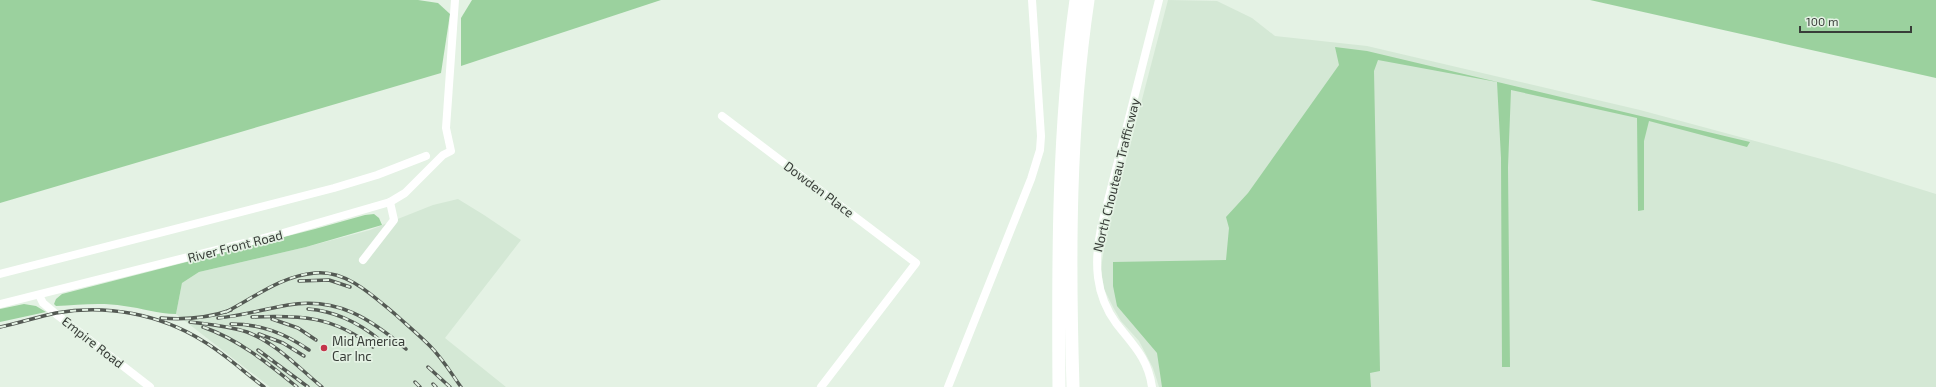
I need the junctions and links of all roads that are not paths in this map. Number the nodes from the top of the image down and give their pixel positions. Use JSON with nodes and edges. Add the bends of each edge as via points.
{"nodes":[{"id":1,"x":455,"y":0,"type":"edge"},
{"id":2,"x":1032,"y":0,"type":"edge"},
{"id":3,"x":1159,"y":0,"type":"edge"},
{"id":4,"x":1081,"y":6,"type":"edge"},
{"id":5,"x":722,"y":116,"type":"dead end"},
{"id":6,"x":426,"y":156,"type":"dead end"},
{"id":7,"x":390,"y":202,"type":"junction"},
{"id":8,"x":363,"y":260,"type":"dead end"},
{"id":9,"x":0,"y":274,"type":"edge"},
{"id":10,"x":39,"y":295,"type":"junction"},
{"id":11,"x":0,"y":304,"type":"edge"},
{"id":12,"x":150,"y":387,"type":"edge"},
{"id":13,"x":821,"y":387,"type":"edge"},
{"id":14,"x":948,"y":387,"type":"edge"},
{"id":15,"x":1059,"y":387,"type":"edge"},
{"id":16,"x":1073,"y":387,"type":"edge"},
{"id":17,"x":1152,"y":387,"type":"edge"}],
"edges":[{"from":1,"to":7,"type":"street","name":"River Front Road","via":[[446,128],[451,150],[405,193]]},
{"from":2,"to":14,"type":"street","via":[[1040,150],[1031,179]]},
{"from":3,"to":17,"type":"street","name":"North Chouteau Trafficway","via":[[1101,228],[1096,262],[1099,285],[1106,305],[1139,351],[1148,370]]},
{"from":4,"to":15,"type":"main road","name":"North Chouteau Trafficway","via":[[1064,124],[1058,270]]},
{"from":4,"to":16,"type":"main road","name":"North Chouteau Trafficway","via":[[1073,150]]},
{"from":5,"to":13,"type":"street","name":"Dowden Place","via":[[916,263]]},
{"from":6,"to":9,"type":"street","via":[[334,188]]},
{"from":7,"to":8,"type":"street","via":[[394,220]]},
{"from":7,"to":10,"type":"street","name":"River Front Road","via":[[276,236]]},
{"from":10,"to":11,"type":"street","name":"River Front Road"},
{"from":10,"to":12,"type":"street","name":"Empire Road","via":[[51,310]]}]}
